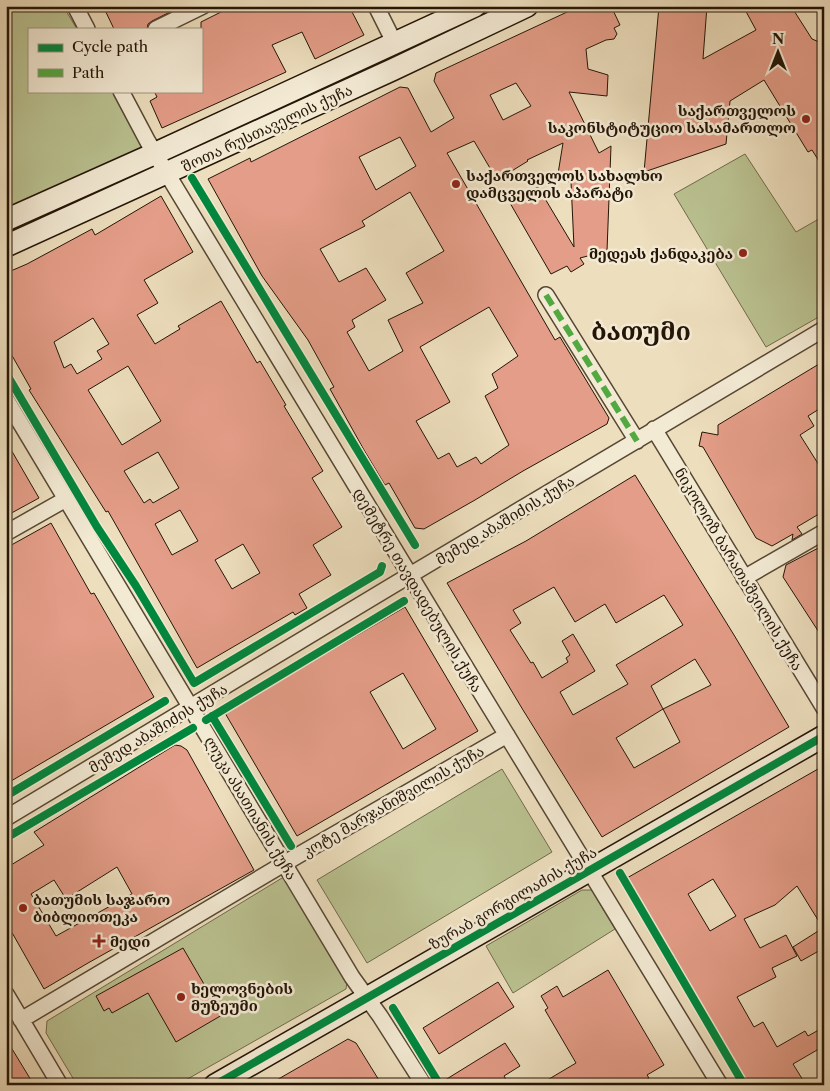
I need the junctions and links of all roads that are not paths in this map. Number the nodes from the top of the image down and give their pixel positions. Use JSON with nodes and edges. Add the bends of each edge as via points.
{"nodes":[{"id":1,"x":75,"y":6,"type":"edge"},
{"id":2,"x":203,"y":6,"type":"edge"},
{"id":3,"x":376,"y":6,"type":"edge"},
{"id":4,"x":475,"y":6,"type":"edge"},
{"id":5,"x":527,"y":6,"type":"edge"},
{"id":6,"x":87,"y":28,"type":"edge"},
{"id":7,"x":158,"y":28,"type":"edge"},
{"id":8,"x":395,"y":44,"type":"junction"},
{"id":9,"x":122,"y":92,"type":"edge"},
{"id":10,"x":156,"y":153,"type":"junction"},
{"id":11,"x":167,"y":174,"type":"junction"},
{"id":12,"x":6,"y":220,"type":"edge"},
{"id":13,"x":6,"y":246,"type":"edge"},
{"id":14,"x":546,"y":295,"type":"dead end"},
{"id":15,"x":824,"y":329,"type":"edge"},
{"id":16,"x":6,"y":399,"type":"edge"},
{"id":17,"x":654,"y":429,"type":"junction"},
{"id":18,"x":637,"y":440,"type":"junction"},
{"id":19,"x":66,"y":499,"type":"junction"},
{"id":20,"x":824,"y":532,"type":"edge"},
{"id":21,"x":6,"y":533,"type":"edge"},
{"id":22,"x":410,"y":576,"type":"junction"},
{"id":23,"x":744,"y":578,"type":"junction"},
{"id":24,"x":191,"y":707,"type":"junction"},
{"id":25,"x":824,"y":708,"type":"edge"},
{"id":26,"x":507,"y":735,"type":"junction"},
{"id":27,"x":824,"y":736,"type":"edge"},
{"id":28,"x":6,"y":818,"type":"edge"},
{"id":29,"x":284,"y":864,"type":"junction"},
{"id":30,"x":590,"y":870,"type":"junction"},
{"id":31,"x":6,"y":994,"type":"edge"},
{"id":32,"x":367,"y":998,"type":"junction"},
{"id":33,"x":21,"y":1020,"type":"junction"},
{"id":34,"x":60,"y":1085,"type":"edge"},
{"id":35,"x":215,"y":1085,"type":"edge"},
{"id":36,"x":424,"y":1085,"type":"edge"},
{"id":37,"x":720,"y":1085,"type":"edge"}],
"edges":[{"from":1,"to":6,"type":"street"},
{"from":2,"to":7,"type":"street"},
{"from":3,"to":8,"type":"street"},
{"from":4,"to":8,"type":"main road","name":"შოთა რუსთაველის ქუჩა"},
{"from":5,"to":11,"type":"main road","name":"შოთა რუსთაველის ქუჩა"},
{"from":8,"to":10,"type":"main road","name":"შოთა რუსთაველის ქუჩა"},
{"from":9,"to":10,"type":"street","name":"დემეტრე თავდადებულის ქუჩა"},
{"from":10,"to":11,"type":"street","name":"დემეტრე თავდადებულის ქუჩა"},
{"from":10,"to":12,"type":"main road","name":"შოთა რუსთაველის ქუჩა"},
{"from":11,"to":13,"type":"main road","name":"შოთა რუსთაველის ქუჩა"},
{"from":11,"to":22,"type":"street","name":"დემეტრე თავდადებულის ქუჩა"},
{"from":14,"to":18,"type":"street"},
{"from":15,"to":17,"type":"street","name":"მემედ აბაშიძის ქუჩა"},
{"from":16,"to":19,"type":"street","name":"ლუკა ასათიანის ქუჩა"},
{"from":17,"to":18,"type":"street","name":"მემედ აბაშიძის ქუჩა"},
{"from":17,"to":23,"type":"street","name":"ნიკოლოზ ბარათაშვილის ქუჩა"},
{"from":18,"to":22,"type":"street","name":"მემედ აბაშიძის ქუჩა"},
{"from":19,"to":21,"type":"street"},
{"from":19,"to":24,"type":"street","name":"ლუკა ასათიანის ქუჩა"},
{"from":20,"to":23,"type":"street"},
{"from":22,"to":24,"type":"street","name":"მემედ აბაშიძის ქუჩა"},
{"from":22,"to":26,"type":"street","name":"დემეტრე თავდადებულის ქუჩა"},
{"from":23,"to":25,"type":"street","name":"ნიკოლოზ ბარათაშვილის ქუჩა"},
{"from":24,"to":28,"type":"street","name":"მემედ აბაშიძის ქუჩა"},
{"from":24,"to":29,"type":"street","name":"ლუკა ასათიანის ქუჩა"},
{"from":26,"to":29,"type":"street","name":"კოტე მარჯანიშვილის ქუჩა"},
{"from":26,"to":30,"type":"street","name":"დემეტრე თავდადებულის ქუჩა"},
{"from":27,"to":30,"type":"main road","name":"ზურაბ გორგილაძის ქუჩა"},
{"from":29,"to":32,"type":"street","name":"ლუკა ასათიანის ქუჩა"},
{"from":29,"to":33,"type":"street","name":"კოტე მარჯანიშვილის ქუჩა"},
{"from":30,"to":32,"type":"main road","name":"ზურაბ გორგილაძის ქუჩა"},
{"from":30,"to":37,"type":"street","name":"დემეტრე თავდადებულის ქუჩა"},
{"from":31,"to":33,"type":"street"},
{"from":32,"to":35,"type":"main road","name":"ზურაბ გორგილაძის ქუჩა"},
{"from":32,"to":36,"type":"street","name":"ლუკა ასათიანის ქუჩა"},
{"from":33,"to":34,"type":"street"}]}
